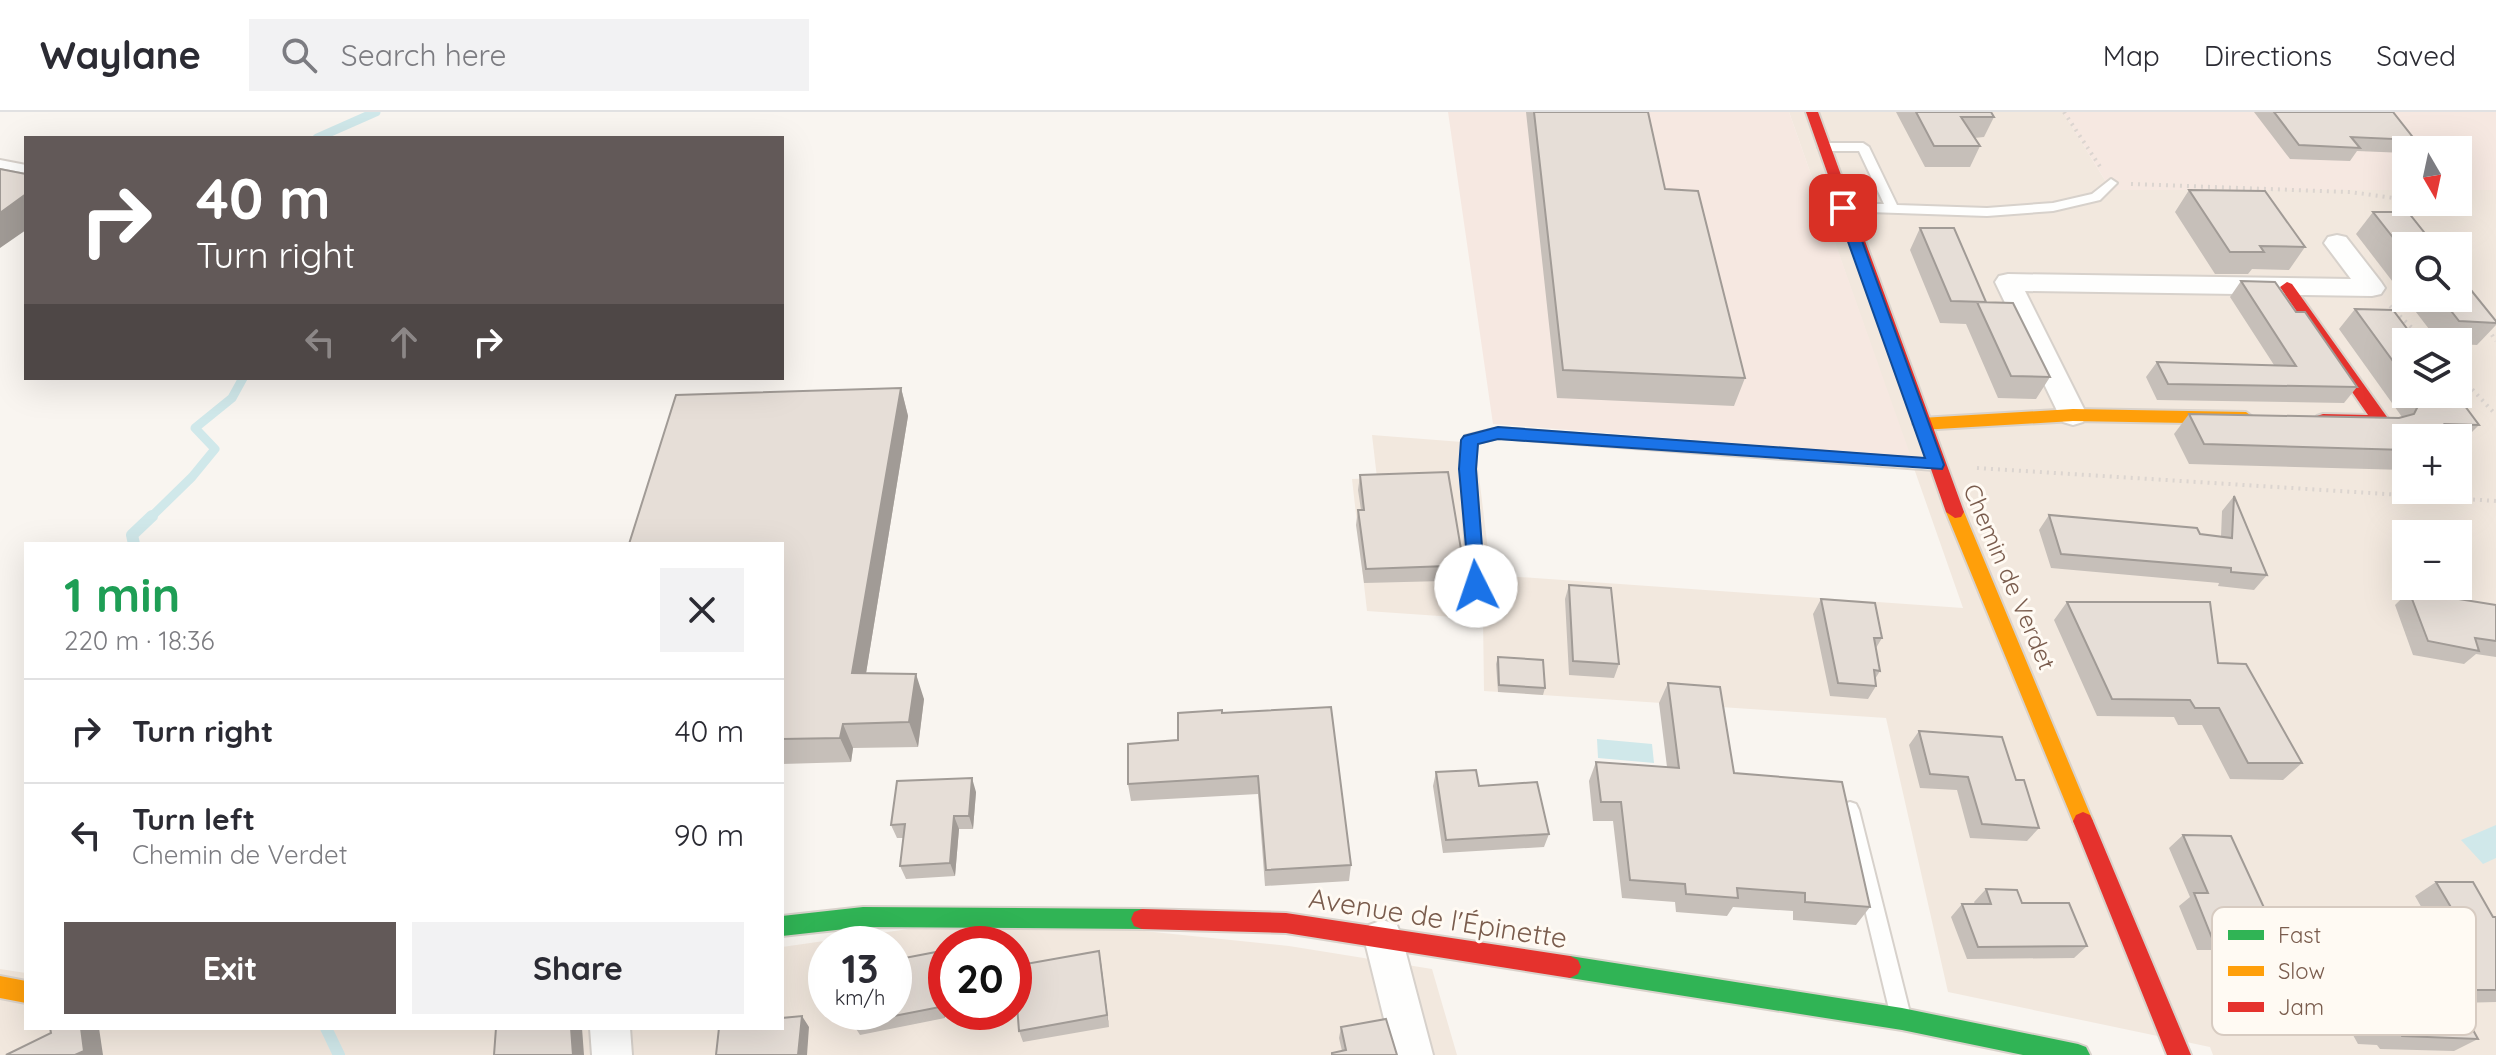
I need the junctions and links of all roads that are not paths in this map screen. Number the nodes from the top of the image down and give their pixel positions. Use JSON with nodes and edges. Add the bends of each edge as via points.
{"nodes":[{"id":1,"x":1812,"y":112,"type":"edge"},
{"id":2,"x":1824,"y":147,"type":"junction"},
{"id":3,"x":0,"y":164,"type":"edge"},
{"id":4,"x":24,"y":169,"type":"edge"},
{"id":5,"x":2111,"y":183,"type":"road end"},
{"id":6,"x":1843,"y":208,"type":"junction"},
{"id":7,"x":1888,"y":208,"type":"junction"},
{"id":8,"x":2337,"y":243,"type":"dead end"},
{"id":9,"x":2287,"y":287,"type":"junction"},
{"id":10,"x":2073,"y":415,"type":"junction"},
{"id":11,"x":2258,"y":419,"type":"edge"},
{"id":12,"x":2304,"y":419,"type":"edge"},
{"id":13,"x":1921,"y":424,"type":"junction"},
{"id":14,"x":1936,"y":465,"type":"junction"},
{"id":15,"x":1476,"y":586,"type":"dead end"},
{"id":16,"x":1850,"y":810,"type":"edge"},
{"id":17,"x":784,"y":926,"type":"edge"},
{"id":18,"x":1383,"y":938,"type":"junction"},
{"id":19,"x":1902,"y":1019,"type":"junction"},
{"id":20,"x":610,"y":1030,"type":"edge"},
{"id":21,"x":612,"y":1055,"type":"edge"},
{"id":22,"x":1413,"y":1055,"type":"edge"},
{"id":23,"x":2078,"y":1055,"type":"edge"},
{"id":24,"x":2179,"y":1055,"type":"edge"}],
"edges":[{"from":1,"to":2,"type":"street","name":"Chemin de Verdet"},
{"from":2,"to":6,"type":"street","name":"Chemin de Verdet"},
{"from":2,"to":7,"type":"lane","via":[[1863,147]]},
{"from":3,"to":4,"type":"lane"},
{"from":5,"to":7,"type":"lane","via":[[2096,197],[2053,207],[1987,212]]},
{"from":6,"to":7,"type":"lane"},
{"from":6,"to":13,"type":"street","name":"Chemin de Verdet"},
{"from":8,"to":9,"type":"street","via":[[2372,288]]},
{"from":9,"to":10,"type":"street","via":[[2008,282]]},
{"from":9,"to":12,"type":"street","via":[[2381,421]]},
{"from":10,"to":11,"type":"street"},
{"from":10,"to":13,"type":"street"},
{"from":13,"to":14,"type":"street","name":"Chemin de Verdet"},
{"from":14,"to":15,"type":"lane","via":[[1498,433],[1470,440]]},
{"from":14,"to":24,"type":"street","name":"Chemin de Verdet"},
{"from":16,"to":19,"type":"lane"},
{"from":17,"to":18,"type":"street","name":"Avenue de l'Épinette","via":[[863,917],[1000,916],[1286,923]]},
{"from":18,"to":19,"type":"street","name":"Avenue de l'Épinette"},
{"from":18,"to":22,"type":"street"},
{"from":19,"to":23,"type":"street","name":"Avenue de l'Épinette"},
{"from":20,"to":21,"type":"street"}]}
